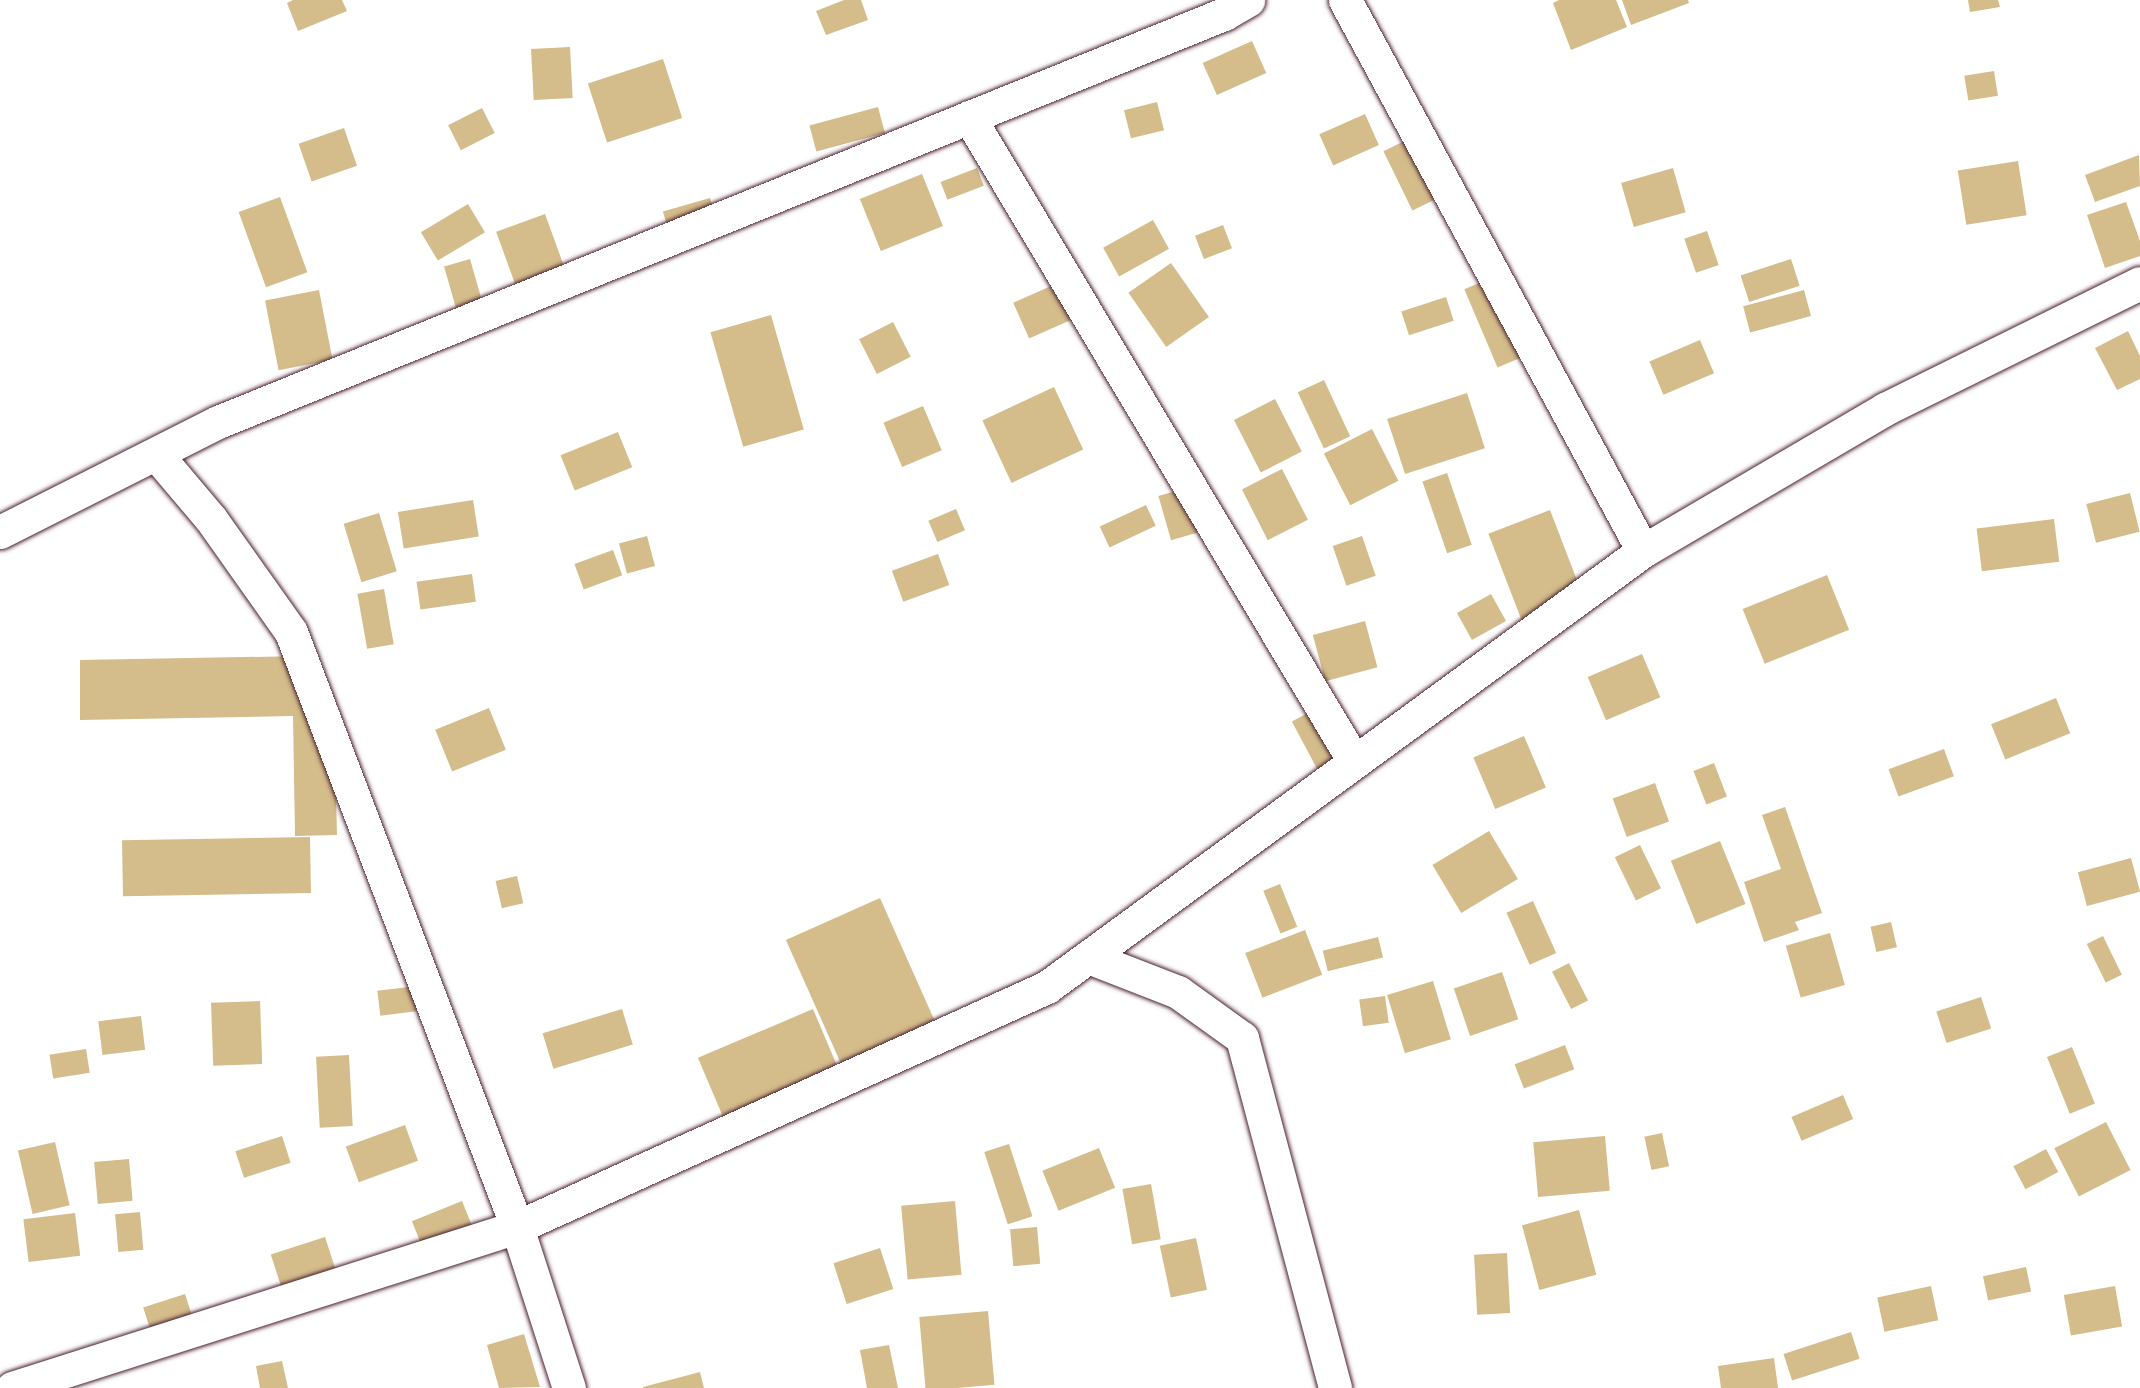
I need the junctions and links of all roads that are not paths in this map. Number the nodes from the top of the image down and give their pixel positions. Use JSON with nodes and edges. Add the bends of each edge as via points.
{"nodes":[{"id":1,"x":1248,"y":0,"type":"edge"},
{"id":2,"x":1345,"y":0,"type":"edge"},
{"id":3,"x":970,"y":117,"type":"junction"},
{"id":4,"x":2140,"y":283,"type":"edge"},
{"id":5,"x":156,"y":454,"type":"junction"},
{"id":6,"x":0,"y":532,"type":"edge"},
{"id":7,"x":1643,"y":551,"type":"junction"},
{"id":8,"x":1354,"y":761,"type":"junction"},
{"id":9,"x":1088,"y":957,"type":"junction"},
{"id":10,"x":517,"y":1227,"type":"junction"},
{"id":11,"x":12,"y":1388,"type":"edge"},
{"id":12,"x":569,"y":1388,"type":"edge"},
{"id":13,"x":1335,"y":1388,"type":"edge"}],
"edges":[{"from":1,"to":3,"type":"street","via":[[1224,14]]},
{"from":2,"to":7,"type":"street"},
{"from":3,"to":5,"type":"street","via":[[218,422]]},
{"from":3,"to":8,"type":"street"},
{"from":4,"to":7,"type":"street","via":[[1885,409]]},
{"from":5,"to":6,"type":"street"},
{"from":5,"to":10,"type":"street","via":[[211,519],[290,632]]},
{"from":7,"to":8,"type":"street"},
{"from":8,"to":9,"type":"street"},
{"from":9,"to":10,"type":"street","via":[[1047,987]]},
{"from":9,"to":13,"type":"street","via":[[1178,992],[1242,1038]]},
{"from":10,"to":11,"type":"street"},
{"from":10,"to":12,"type":"street"}]}
